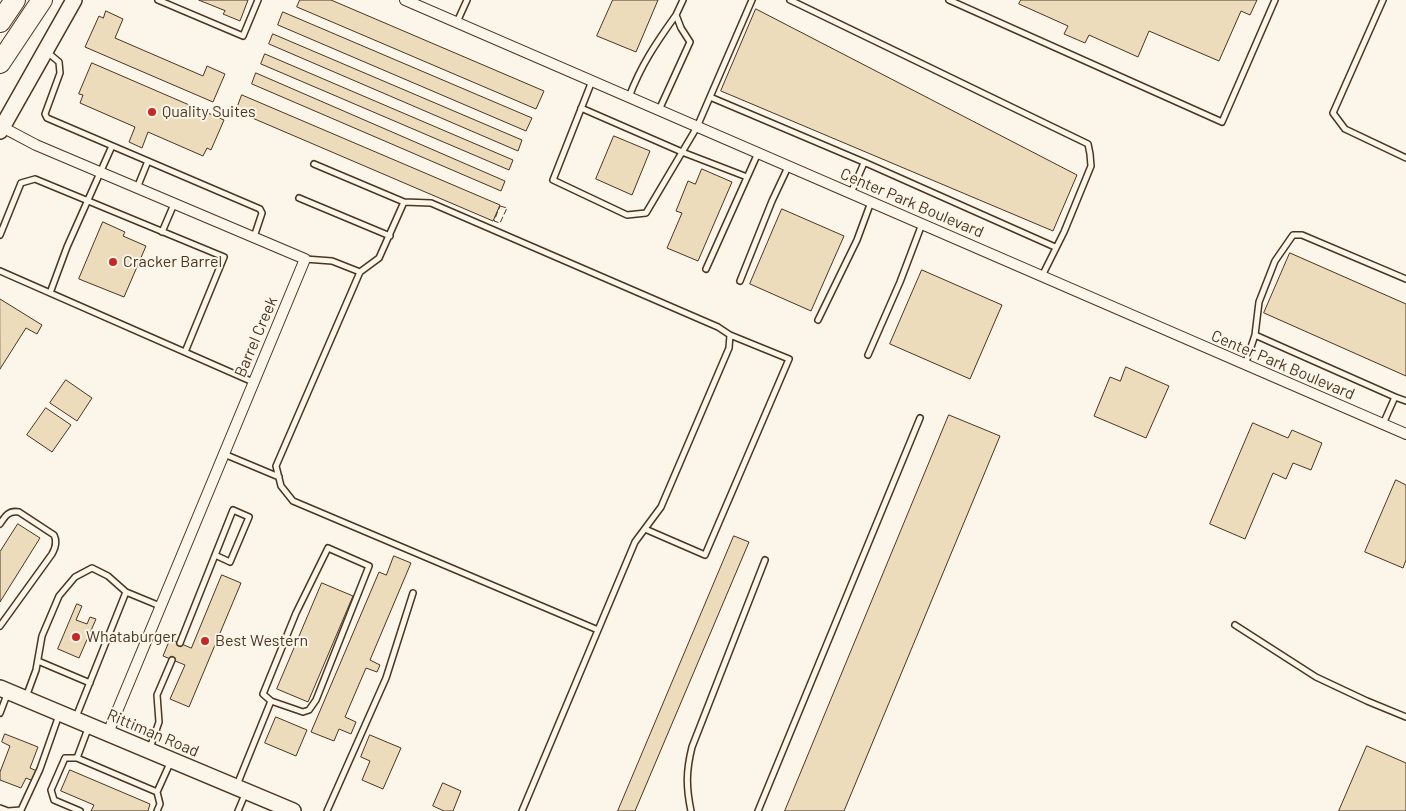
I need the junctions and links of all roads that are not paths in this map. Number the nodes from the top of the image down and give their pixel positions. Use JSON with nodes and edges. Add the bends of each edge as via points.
{"nodes":[{"id":1,"x":14,"y":0,"type":"edge"},
{"id":2,"x":42,"y":0,"type":"edge"},
{"id":3,"x":74,"y":0,"type":"edge"},
{"id":4,"x":158,"y":0,"type":"edge"},
{"id":5,"x":258,"y":0,"type":"edge"},
{"id":6,"x":405,"y":0,"type":"edge"},
{"id":7,"x":468,"y":0,"type":"edge"},
{"id":8,"x":683,"y":0,"type":"edge"},
{"id":9,"x":752,"y":0,"type":"edge"},
{"id":10,"x":790,"y":0,"type":"edge"},
{"id":11,"x":949,"y":0,"type":"edge"},
{"id":12,"x":1274,"y":0,"type":"edge"},
{"id":13,"x":1383,"y":0,"type":"edge"},
{"id":14,"x":676,"y":15,"type":"junction"},
{"id":15,"x":0,"y":22,"type":"edge"},
{"id":16,"x":457,"y":22,"type":"junction"},
{"id":17,"x":46,"y":50,"type":"junction"},
{"id":18,"x":0,"y":64,"type":"edge"},
{"id":19,"x":592,"y":81,"type":"junction"},
{"id":20,"x":630,"y":97,"type":"junction"},
{"id":21,"x":710,"y":97,"type":"junction"},
{"id":22,"x":581,"y":108,"type":"junction"},
{"id":23,"x":659,"y":110,"type":"junction"},
{"id":24,"x":697,"y":127,"type":"junction"},
{"id":25,"x":1,"y":129,"type":"edge"},
{"id":26,"x":112,"y":146,"type":"junction"},
{"id":27,"x":682,"y":152,"type":"junction"},
{"id":28,"x":758,"y":153,"type":"junction"},
{"id":29,"x":1406,"y":158,"type":"edge"},
{"id":30,"x":148,"y":161,"type":"junction"},
{"id":31,"x":864,"y":163,"type":"junction"},
{"id":32,"x":314,"y":164,"type":"dead end"},
{"id":33,"x":788,"y":166,"type":"junction"},
{"id":34,"x":100,"y":172,"type":"junction"},
{"id":35,"x":747,"y":177,"type":"junction"},
{"id":36,"x":137,"y":188,"type":"junction"},
{"id":37,"x":851,"y":193,"type":"junction"},
{"id":38,"x":299,"y":198,"type":"dead end"},
{"id":39,"x":89,"y":201,"type":"junction"},
{"id":40,"x":404,"y":202,"type":"junction"},
{"id":41,"x":871,"y":202,"type":"junction"},
{"id":42,"x":174,"y":203,"type":"junction"},
{"id":43,"x":922,"y":224,"type":"junction"},
{"id":44,"x":162,"y":232,"type":"junction"},
{"id":45,"x":0,"y":235,"type":"edge"},
{"id":46,"x":390,"y":236,"type":"junction"},
{"id":47,"x":254,"y":237,"type":"junction"},
{"id":48,"x":1055,"y":247,"type":"junction"},
{"id":49,"x":305,"y":259,"type":"junction"},
{"id":50,"x":706,"y":270,"type":"dead end"},
{"id":51,"x":0,"y":271,"type":"edge"},
{"id":52,"x":360,"y":272,"type":"junction"},
{"id":53,"x":1042,"y":276,"type":"junction"},
{"id":54,"x":1406,"y":279,"type":"edge"},
{"id":55,"x":740,"y":281,"type":"dead end"},
{"id":56,"x":50,"y":293,"type":"junction"},
{"id":57,"x":818,"y":320,"type":"dead end"},
{"id":58,"x":730,"y":335,"type":"junction"},
{"id":59,"x":1255,"y":335,"type":"junction"},
{"id":60,"x":185,"y":352,"type":"junction"},
{"id":61,"x":868,"y":355,"type":"dead end"},
{"id":62,"x":1245,"y":365,"type":"junction"},
{"id":63,"x":254,"y":382,"type":"junction"},
{"id":64,"x":1396,"y":397,"type":"junction"},
{"id":65,"x":1406,"y":401,"type":"edge"},
{"id":66,"x":920,"y":418,"type":"dead end"},
{"id":67,"x":1383,"y":424,"type":"junction"},
{"id":68,"x":1406,"y":434,"type":"edge"},
{"id":69,"x":224,"y":454,"type":"junction"},
{"id":70,"x":279,"y":477,"type":"junction"},
{"id":71,"x":0,"y":524,"type":"edge"},
{"id":72,"x":645,"y":529,"type":"junction"},
{"id":73,"x":215,"y":556,"type":"junction"},
{"id":74,"x":765,"y":560,"type":"dead end"},
{"id":75,"x":126,"y":592,"type":"junction"},
{"id":76,"x":413,"y":593,"type":"dead end"},
{"id":77,"x":160,"y":606,"type":"junction"},
{"id":78,"x":1235,"y":625,"type":"dead end"},
{"id":79,"x":0,"y":626,"type":"edge"},
{"id":80,"x":598,"y":630,"type":"junction"},
{"id":81,"x":180,"y":643,"type":"dead end"},
{"id":82,"x":172,"y":660,"type":"dead end"},
{"id":83,"x":38,"y":661,"type":"junction"},
{"id":84,"x":90,"y":683,"type":"junction"},
{"id":85,"x":4,"y":690,"type":"edge"},
{"id":86,"x":25,"y":699,"type":"junction"},
{"id":87,"x":270,"y":702,"type":"junction"},
{"id":88,"x":0,"y":713,"type":"edge"},
{"id":89,"x":59,"y":713,"type":"junction"},
{"id":90,"x":1406,"y":718,"type":"edge"},
{"id":91,"x":82,"y":723,"type":"junction"},
{"id":92,"x":108,"y":733,"type":"junction"},
{"id":93,"x":149,"y":751,"type":"junction"},
{"id":94,"x":76,"y":758,"type":"junction"},
{"id":95,"x":171,"y":760,"type":"junction"},
{"id":96,"x":241,"y":789,"type":"junction"},
{"id":97,"x":157,"y":792,"type":"junction"},
{"id":98,"x":0,"y":808,"type":"edge"},
{"id":99,"x":21,"y":810,"type":"edge"},
{"id":100,"x":8,"y":811,"type":"edge"},
{"id":101,"x":80,"y":811,"type":"edge"},
{"id":102,"x":157,"y":811,"type":"edge"},
{"id":103,"x":238,"y":811,"type":"edge"},
{"id":104,"x":293,"y":811,"type":"edge"},
{"id":105,"x":327,"y":811,"type":"edge"},
{"id":106,"x":522,"y":811,"type":"edge"},
{"id":107,"x":690,"y":811,"type":"edge"},
{"id":108,"x":758,"y":811,"type":"edge"}],
"edges":[{"from":1,"to":15,"type":"highway"},
{"from":2,"to":18,"type":"highway"},
{"from":3,"to":17,"type":"main road"},
{"from":4,"to":5,"type":"lane","via":[[244,36]]},
{"from":6,"to":16,"type":"street","name":"Center Park Boulevard"},
{"from":7,"to":16,"type":"lane"},
{"from":8,"to":14,"type":"lane"},
{"from":9,"to":21,"type":"lane"},
{"from":10,"to":48,"type":"lane","via":[[1088,144],[1091,166]]},
{"from":11,"to":12,"type":"lane","via":[[1222,122]]},
{"from":13,"to":29,"type":"lane","via":[[1333,113],[1345,129]]},
{"from":14,"to":20,"type":"lane","via":[[638,74]]},
{"from":14,"to":23,"type":"lane","via":[[690,42]]},
{"from":16,"to":19,"type":"street","name":"Center Park Boulevard"},
{"from":17,"to":25,"type":"main road"},
{"from":17,"to":26,"type":"lane","via":[[59,62],[60,73],[45,114],[47,118]]},
{"from":19,"to":20,"type":"street","name":"Center Park Boulevard"},
{"from":19,"to":22,"type":"lane"},
{"from":20,"to":23,"type":"street","name":"Center Park Boulevard"},
{"from":21,"to":24,"type":"lane"},
{"from":21,"to":31,"type":"lane"},
{"from":22,"to":27,"type":"lane"},
{"from":22,"to":27,"type":"lane","via":[[553,180],[627,215],[646,213]]},
{"from":23,"to":24,"type":"street","name":"Center Park Boulevard"},
{"from":24,"to":27,"type":"lane"},
{"from":24,"to":28,"type":"street","name":"Center Park Boulevard"},
{"from":25,"to":34,"type":"street"},
{"from":26,"to":30,"type":"lane"},
{"from":26,"to":34,"type":"lane"},
{"from":27,"to":35,"type":"lane"},
{"from":28,"to":33,"type":"street","name":"Center Park Boulevard"},
{"from":28,"to":35,"type":"lane"},
{"from":30,"to":36,"type":"lane"},
{"from":30,"to":47,"type":"lane","via":[[260,209],[262,213]]},
{"from":31,"to":37,"type":"lane"},
{"from":31,"to":48,"type":"lane"},
{"from":32,"to":40,"type":"lane"},
{"from":33,"to":37,"type":"street","name":"Center Park Boulevard"},
{"from":33,"to":55,"type":"lane"},
{"from":34,"to":36,"type":"street"},
{"from":34,"to":39,"type":"lane"},
{"from":35,"to":50,"type":"lane"},
{"from":36,"to":42,"type":"street"},
{"from":37,"to":41,"type":"street","name":"Center Park Boulevard"},
{"from":38,"to":46,"type":"lane"},
{"from":39,"to":44,"type":"lane"},
{"from":39,"to":45,"type":"lane","via":[[35,179],[21,183]]},
{"from":39,"to":56,"type":"lane"},
{"from":40,"to":46,"type":"lane"},
{"from":40,"to":58,"type":"lane","via":[[431,203]]},
{"from":41,"to":43,"type":"street","name":"Center Park Boulevard"},
{"from":41,"to":57,"type":"lane"},
{"from":42,"to":44,"type":"lane"},
{"from":42,"to":47,"type":"street"},
{"from":43,"to":53,"type":"street","name":"Center Park Boulevard"},
{"from":43,"to":61,"type":"lane"},
{"from":44,"to":60,"type":"lane","via":[[224,257]]},
{"from":46,"to":52,"type":"lane","via":[[380,258]]},
{"from":47,"to":49,"type":"street"},
{"from":48,"to":53,"type":"lane"},
{"from":49,"to":52,"type":"lane","via":[[332,261]]},
{"from":49,"to":63,"type":"street","name":"Barrel Creek"},
{"from":51,"to":56,"type":"lane"},
{"from":52,"to":70,"type":"lane","via":[[276,466]]},
{"from":53,"to":62,"type":"street","name":"Center Park Boulevard"},
{"from":54,"to":59,"type":"lane","via":[[1293,235],[1275,261],[1259,302]]},
{"from":56,"to":60,"type":"lane"},
{"from":58,"to":72,"type":"lane","via":[[729,348],[661,507]]},
{"from":58,"to":72,"type":"lane","via":[[789,359],[705,555]]},
{"from":59,"to":62,"type":"lane"},
{"from":59,"to":64,"type":"lane"},
{"from":60,"to":63,"type":"lane"},
{"from":62,"to":67,"type":"street","name":"Center Park Boulevard"},
{"from":63,"to":69,"type":"street","name":"Barrel Creek"},
{"from":64,"to":65,"type":"lane"},
{"from":64,"to":67,"type":"lane"},
{"from":66,"to":108,"type":"lane"},
{"from":67,"to":68,"type":"street","name":"Center Park Boulevard"},
{"from":69,"to":70,"type":"lane"},
{"from":69,"to":77,"type":"street","name":"Barrel Creek"},
{"from":70,"to":80,"type":"lane","via":[[281,486],[292,501]]},
{"from":71,"to":79,"type":"lane","via":[[9,513],[19,512],[56,539],[52,554]]},
{"from":72,"to":80,"type":"lane","via":[[635,542]]},
{"from":73,"to":73,"type":"lane","via":[[233,510],[249,517],[230,562]]},
{"from":73,"to":81,"type":"lane"},
{"from":74,"to":107,"type":"lane","via":[[692,747],[687,768]]},
{"from":75,"to":77,"type":"lane"},
{"from":75,"to":83,"type":"lane","via":[[108,576],[92,568],[75,576],[59,596],[42,636]]},
{"from":75,"to":84,"type":"lane"},
{"from":76,"to":105,"type":"lane","via":[[386,678]]},
{"from":77,"to":92,"type":"street","name":"Barrel Creek"},
{"from":78,"to":90,"type":"lane","via":[[1316,677]]},
{"from":80,"to":106,"type":"lane"},
{"from":82,"to":93,"type":"lane","via":[[157,695],[159,722]]},
{"from":83,"to":84,"type":"lane"},
{"from":83,"to":86,"type":"lane"},
{"from":84,"to":91,"type":"lane"},
{"from":85,"to":86,"type":"main road","name":"Rittiman Road"},
{"from":85,"to":88,"type":"lane"},
{"from":86,"to":89,"type":"main road","name":"Rittiman Road"},
{"from":87,"to":87,"type":"lane","via":[[303,712],[309,710],[316,700],[370,566],[328,548],[296,613],[263,694]]},
{"from":87,"to":96,"type":"lane"},
{"from":89,"to":91,"type":"main road","name":"Rittiman Road"},
{"from":89,"to":99,"type":"lane","via":[[40,769]]},
{"from":91,"to":92,"type":"main road","name":"Rittiman Road"},
{"from":91,"to":94,"type":"lane"},
{"from":92,"to":93,"type":"main road","name":"Rittiman Road"},
{"from":93,"to":95,"type":"main road","name":"Rittiman Road"},
{"from":94,"to":97,"type":"lane"},
{"from":94,"to":101,"type":"lane","via":[[64,758],[51,790],[54,800]]},
{"from":95,"to":96,"type":"main road","name":"Rittiman Road"},
{"from":95,"to":97,"type":"lane"},
{"from":96,"to":103,"type":"lane"},
{"from":96,"to":104,"type":"main road","name":"Rittiman Road"},
{"from":97,"to":102,"type":"lane","via":[[160,804]]},
{"from":98,"to":100,"type":"lane"},
{"from":99,"to":100,"type":"lane"}]}
